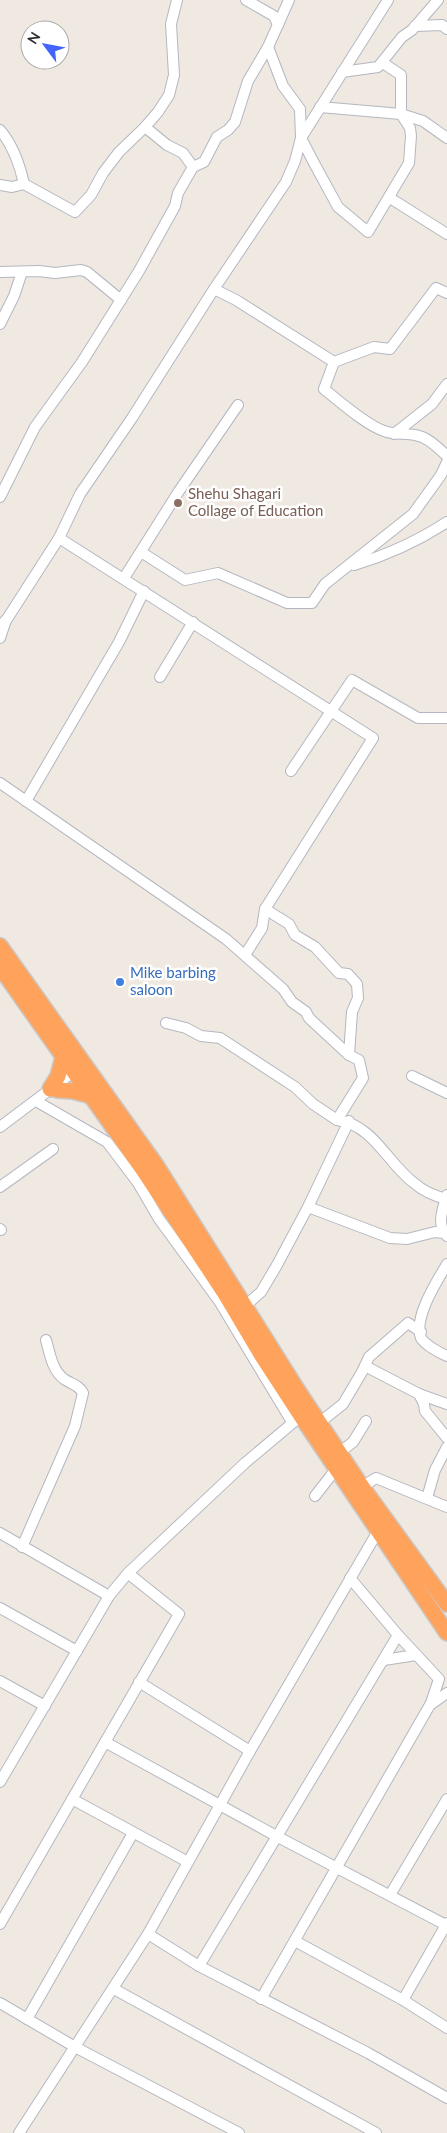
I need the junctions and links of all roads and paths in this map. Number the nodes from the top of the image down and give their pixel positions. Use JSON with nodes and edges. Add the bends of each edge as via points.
{"nodes":[{"id":1,"x":177,"y":0,"type":"edge"},
{"id":2,"x":246,"y":0,"type":"edge"},
{"id":3,"x":289,"y":0,"type":"edge"},
{"id":4,"x":388,"y":0,"type":"edge"},
{"id":5,"x":438,"y":0,"type":"edge"},
{"id":6,"x":278,"y":25,"type":"junction"},
{"id":7,"x":415,"y":26,"type":"junction"},
{"id":8,"x":447,"y":29,"type":"edge"},
{"id":9,"x":268,"y":47,"type":"junction"},
{"id":10,"x":383,"y":63,"type":"junction"},
{"id":11,"x":342,"y":72,"type":"junction"},
{"id":12,"x":320,"y":107,"type":"junction"},
{"id":13,"x":401,"y":114,"type":"junction"},
{"id":14,"x":424,"y":121,"type":"junction"},
{"id":15,"x":145,"y":127,"type":"junction"},
{"id":16,"x":0,"y":130,"type":"edge"},
{"id":17,"x":301,"y":138,"type":"junction"},
{"id":18,"x":447,"y":138,"type":"edge"},
{"id":19,"x":411,"y":141,"type":"junction"},
{"id":20,"x":193,"y":167,"type":"junction"},
{"id":21,"x":24,"y":184,"type":"junction"},
{"id":22,"x":0,"y":186,"type":"edge"},
{"id":23,"x":390,"y":198,"type":"junction"},
{"id":24,"x":447,"y":234,"type":"edge"},
{"id":25,"x":0,"y":272,"type":"edge"},
{"id":26,"x":22,"y":272,"type":"junction"},
{"id":27,"x":214,"y":289,"type":"junction"},
{"id":28,"x":447,"y":293,"type":"edge"},
{"id":29,"x":121,"y":300,"type":"junction"},
{"id":30,"x":0,"y":324,"type":"edge"},
{"id":31,"x":334,"y":362,"type":"junction"},
{"id":32,"x":447,"y":384,"type":"edge"},
{"id":33,"x":238,"y":405,"type":"dead end"},
{"id":34,"x":394,"y":434,"type":"junction"},
{"id":35,"x":447,"y":456,"type":"edge"},
{"id":36,"x":447,"y":462,"type":"edge"},
{"id":37,"x":0,"y":496,"type":"edge"},
{"id":38,"x":447,"y":522,"type":"edge"},
{"id":39,"x":59,"y":538,"type":"junction"},
{"id":40,"x":141,"y":552,"type":"junction"},
{"id":41,"x":348,"y":566,"type":"junction"},
{"id":42,"x":124,"y":578,"type":"junction"},
{"id":43,"x":144,"y":591,"type":"junction"},
{"id":44,"x":4,"y":622,"type":"edge"},
{"id":45,"x":193,"y":622,"type":"junction"},
{"id":46,"x":0,"y":638,"type":"edge"},
{"id":47,"x":160,"y":677,"type":"dead end"},
{"id":48,"x":331,"y":711,"type":"junction"},
{"id":49,"x":447,"y":718,"type":"edge"},
{"id":50,"x":291,"y":771,"type":"dead end"},
{"id":51,"x":0,"y":783,"type":"edge"},
{"id":52,"x":26,"y":801,"type":"junction"},
{"id":53,"x":265,"y":909,"type":"junction"},
{"id":54,"x":0,"y":946,"type":"edge"},
{"id":55,"x":245,"y":955,"type":"junction"},
{"id":56,"x":0,"y":967,"type":"edge"},
{"id":57,"x":166,"y":1023,"type":"dead end"},
{"id":58,"x":350,"y":1055,"type":"junction"},
{"id":59,"x":63,"y":1057,"type":"junction"},
{"id":60,"x":81,"y":1070,"type":"junction"},
{"id":61,"x":412,"y":1076,"type":"dead end"},
{"id":62,"x":447,"y":1093,"type":"edge"},
{"id":63,"x":46,"y":1095,"type":"junction"},
{"id":64,"x":92,"y":1096,"type":"junction"},
{"id":65,"x":337,"y":1120,"type":"junction"},
{"id":66,"x":349,"y":1121,"type":"junction"},
{"id":67,"x":0,"y":1127,"type":"edge"},
{"id":68,"x":52,"y":1149,"type":"dead end"},
{"id":69,"x":0,"y":1187,"type":"edge"},
{"id":70,"x":446,"y":1197,"type":"edge"},
{"id":71,"x":308,"y":1207,"type":"junction"},
{"id":72,"x":445,"y":1235,"type":"edge"},
{"id":73,"x":447,"y":1264,"type":"edge"},
{"id":74,"x":245,"y":1306,"type":"junction"},
{"id":75,"x":421,"y":1332,"type":"junction"},
{"id":76,"x":46,"y":1340,"type":"dead end"},
{"id":77,"x":447,"y":1356,"type":"edge"},
{"id":78,"x":365,"y":1366,"type":"junction"},
{"id":79,"x":419,"y":1394,"type":"junction"},
{"id":80,"x":447,"y":1404,"type":"edge"},
{"id":81,"x":296,"y":1419,"type":"junction"},
{"id":82,"x":366,"y":1421,"type":"dead end"},
{"id":83,"x":319,"y":1423,"type":"junction"},
{"id":84,"x":447,"y":1438,"type":"edge"},
{"id":85,"x":447,"y":1448,"type":"edge"},
{"id":86,"x":339,"y":1453,"type":"junction"},
{"id":87,"x":336,"y":1468,"type":"junction"},
{"id":88,"x":362,"y":1487,"type":"junction"},
{"id":89,"x":315,"y":1496,"type":"dead end"},
{"id":90,"x":427,"y":1498,"type":"junction"},
{"id":91,"x":447,"y":1507,"type":"edge"},
{"id":92,"x":378,"y":1531,"type":"junction"},
{"id":93,"x":0,"y":1532,"type":"edge"},
{"id":94,"x":22,"y":1547,"type":"junction"},
{"id":95,"x":129,"y":1574,"type":"junction"},
{"id":96,"x":350,"y":1578,"type":"junction"},
{"id":97,"x":109,"y":1596,"type":"junction"},
{"id":98,"x":447,"y":1604,"type":"edge"},
{"id":99,"x":0,"y":1608,"type":"edge"},
{"id":100,"x":447,"y":1633,"type":"edge"},
{"id":101,"x":398,"y":1635,"type":"junction"},
{"id":102,"x":77,"y":1651,"type":"junction"},
{"id":103,"x":416,"y":1655,"type":"junction"},
{"id":104,"x":384,"y":1660,"type":"junction"},
{"id":105,"x":0,"y":1681,"type":"edge"},
{"id":106,"x":139,"y":1682,"type":"junction"},
{"id":107,"x":447,"y":1693,"type":"edge"},
{"id":108,"x":430,"y":1705,"type":"junction"},
{"id":109,"x":45,"y":1706,"type":"junction"},
{"id":110,"x":104,"y":1742,"type":"junction"},
{"id":111,"x":250,"y":1751,"type":"junction"},
{"id":112,"x":0,"y":1782,"type":"edge"},
{"id":113,"x":72,"y":1799,"type":"junction"},
{"id":114,"x":447,"y":1799,"type":"edge"},
{"id":115,"x":220,"y":1805,"type":"junction"},
{"id":116,"x":133,"y":1833,"type":"junction"},
{"id":117,"x":278,"y":1837,"type":"junction"},
{"id":118,"x":188,"y":1862,"type":"junction"},
{"id":119,"x":337,"y":1868,"type":"junction"},
{"id":120,"x":390,"y":1895,"type":"junction"},
{"id":121,"x":0,"y":1924,"type":"edge"},
{"id":122,"x":446,"y":1924,"type":"edge"},
{"id":123,"x":148,"y":1934,"type":"junction"},
{"id":124,"x":295,"y":1941,"type":"junction"},
{"id":125,"x":199,"y":1966,"type":"junction"},
{"id":126,"x":114,"y":1989,"type":"junction"},
{"id":127,"x":261,"y":2000,"type":"junction"},
{"id":128,"x":403,"y":2000,"type":"junction"},
{"id":129,"x":0,"y":2003,"type":"edge"},
{"id":130,"x":27,"y":2019,"type":"junction"},
{"id":131,"x":447,"y":2028,"type":"edge"},
{"id":132,"x":75,"y":2047,"type":"junction"},
{"id":133,"x":447,"y":2098,"type":"edge"},
{"id":134,"x":226,"y":2129,"type":"edge"},
{"id":135,"x":19,"y":2133,"type":"edge"},
{"id":136,"x":239,"y":2133,"type":"edge"},
{"id":137,"x":376,"y":2133,"type":"edge"}],
"edges":[{"from":1,"to":15,"type":"street","via":[[171,24],[174,75],[169,94]]},
{"from":2,"to":6,"type":"street","via":[[274,16]]},
{"from":3,"to":6,"type":"street"},
{"from":4,"to":11,"type":"street"},
{"from":5,"to":7,"type":"street"},
{"from":6,"to":9,"type":"street"},
{"from":7,"to":8,"type":"street","via":[[442,26]]},
{"from":7,"to":10,"type":"street"},
{"from":9,"to":17,"type":"street","via":[[283,86],[300,109]]},
{"from":9,"to":20,"type":"street","via":[[248,81],[235,122],[218,138],[204,162]]},
{"from":10,"to":11,"type":"street","via":[[367,70]]},
{"from":10,"to":13,"type":"street","via":[[401,75]]},
{"from":11,"to":12,"type":"street"},
{"from":12,"to":13,"type":"street"},
{"from":12,"to":17,"type":"street"},
{"from":13,"to":14,"type":"street"},
{"from":13,"to":19,"type":"street","via":[[410,128]]},
{"from":14,"to":18,"type":"street"},
{"from":14,"to":19,"type":"street"},
{"from":15,"to":20,"type":"street","via":[[183,153]]},
{"from":15,"to":21,"type":"street","via":[[118,152],[91,195],[75,212]]},
{"from":16,"to":21,"type":"street","via":[[6,136]]},
{"from":17,"to":23,"type":"street","via":[[338,207],[368,232]]},
{"from":17,"to":27,"type":"street","via":[[286,182]]},
{"from":19,"to":23,"type":"street","via":[[409,163]]},
{"from":20,"to":29,"type":"street","via":[[178,193],[175,206]]},
{"from":21,"to":22,"type":"street"},
{"from":23,"to":24,"type":"street"},
{"from":25,"to":26,"type":"street"},
{"from":26,"to":29,"type":"street","via":[[81,270]]},
{"from":26,"to":30,"type":"street"},
{"from":27,"to":31,"type":"street"},
{"from":27,"to":39,"type":"street","via":[[80,494]]},
{"from":28,"to":31,"type":"street","via":[[436,288],[390,349],[374,347]]},
{"from":29,"to":37,"type":"street","via":[[35,427]]},
{"from":31,"to":34,"type":"street","via":[[324,389],[382,431]]},
{"from":32,"to":34,"type":"street","via":[[432,404]]},
{"from":33,"to":40,"type":"street"},
{"from":34,"to":35,"type":"street","via":[[428,439]]},
{"from":36,"to":41,"type":"street","via":[[413,514]]},
{"from":38,"to":41,"type":"street","via":[[383,555]]},
{"from":39,"to":42,"type":"street"},
{"from":39,"to":44,"type":"street"},
{"from":40,"to":41,"type":"street","via":[[185,580],[218,573],[287,603],[312,603],[325,584]]},
{"from":40,"to":42,"type":"street"},
{"from":42,"to":43,"type":"street"},
{"from":43,"to":45,"type":"street"},
{"from":43,"to":52,"type":"street","via":[[119,642]]},
{"from":44,"to":46,"type":"street"},
{"from":45,"to":47,"type":"street"},
{"from":45,"to":48,"type":"street"},
{"from":48,"to":49,"type":"street","via":[[352,680],[418,718]]},
{"from":48,"to":50,"type":"street"},
{"from":48,"to":53,"type":"street","via":[[373,738]]},
{"from":51,"to":52,"type":"street"},
{"from":52,"to":55,"type":"street"},
{"from":53,"to":55,"type":"street","via":[[262,928]]},
{"from":53,"to":58,"type":"street","via":[[289,924],[295,935],[315,947],[339,972],[348,974],[357,984]]},
{"from":54,"to":60,"type":"highway"},
{"from":55,"to":58,"type":"street"},
{"from":56,"to":59,"type":"highway"},
{"from":57,"to":65,"type":"street","via":[[201,1036],[220,1038]]},
{"from":58,"to":65,"type":"street","via":[[359,1060],[363,1078]]},
{"from":59,"to":60,"type":"highway"},
{"from":59,"to":63,"type":"highway","via":[[58,1076]]},
{"from":60,"to":63,"type":"street"},
{"from":60,"to":64,"type":"highway"},
{"from":60,"to":74,"type":"highway","via":[[156,1165]]},
{"from":61,"to":62,"type":"street"},
{"from":63,"to":64,"type":"highway","via":[[72,1091]]},
{"from":63,"to":67,"type":"street"},
{"from":63,"to":81,"type":"street","via":[[107,1142],[219,1301]]},
{"from":64,"to":81,"type":"highway","via":[[224,1292]]},
{"from":65,"to":66,"type":"street"},
{"from":66,"to":70,"type":"street","via":[[365,1130],[414,1183]]},
{"from":66,"to":71,"type":"street"},
{"from":68,"to":69,"type":"street"},
{"from":70,"to":72,"type":"street","via":[[440,1218]]},
{"from":71,"to":72,"type":"street","via":[[390,1238],[409,1239],[435,1232]]},
{"from":71,"to":74,"type":"street","via":[[267,1282]]},
{"from":73,"to":75,"type":"street","via":[[424,1305]]},
{"from":74,"to":83,"type":"highway"},
{"from":75,"to":77,"type":"street","via":[[426,1343]]},
{"from":75,"to":78,"type":"street","via":[[408,1323],[376,1348]]},
{"from":76,"to":94,"type":"street","via":[[52,1364],[62,1377],[83,1392],[75,1426]]},
{"from":78,"to":79,"type":"street"},
{"from":78,"to":83,"type":"street","via":[[343,1404]]},
{"from":79,"to":80,"type":"street"},
{"from":79,"to":84,"type":"street","via":[[425,1411]]},
{"from":81,"to":87,"type":"highway"},
{"from":81,"to":95,"type":"street","via":[[245,1462]]},
{"from":82,"to":86,"type":"street","via":[[353,1442]]},
{"from":83,"to":86,"type":"highway"},
{"from":85,"to":90,"type":"street","via":[[435,1470]]},
{"from":86,"to":88,"type":"highway"},
{"from":87,"to":89,"type":"street"},
{"from":87,"to":92,"type":"highway"},
{"from":88,"to":90,"type":"street","via":[[376,1478]]},
{"from":88,"to":98,"type":"highway"},
{"from":90,"to":91,"type":"street"},
{"from":92,"to":96,"type":"street"},
{"from":92,"to":100,"type":"highway"},
{"from":93,"to":94,"type":"street"},
{"from":94,"to":97,"type":"street"},
{"from":95,"to":97,"type":"street"},
{"from":95,"to":106,"type":"street","via":[[178,1614]]},
{"from":96,"to":101,"type":"street"},
{"from":96,"to":111,"type":"street"},
{"from":97,"to":102,"type":"street"},
{"from":99,"to":102,"type":"street"},
{"from":101,"to":103,"type":"street"},
{"from":101,"to":104,"type":"street"},
{"from":102,"to":109,"type":"street"},
{"from":103,"to":104,"type":"street"},
{"from":103,"to":108,"type":"street","via":[[439,1679]]},
{"from":104,"to":117,"type":"street"},
{"from":105,"to":109,"type":"street"},
{"from":106,"to":110,"type":"street"},
{"from":106,"to":111,"type":"street"},
{"from":107,"to":108,"type":"street"},
{"from":108,"to":119,"type":"street"},
{"from":109,"to":112,"type":"street"},
{"from":110,"to":113,"type":"street"},
{"from":110,"to":115,"type":"street"},
{"from":111,"to":115,"type":"street"},
{"from":113,"to":116,"type":"street"},
{"from":113,"to":121,"type":"street"},
{"from":114,"to":120,"type":"street"},
{"from":115,"to":117,"type":"street"},
{"from":115,"to":118,"type":"street"},
{"from":116,"to":118,"type":"street"},
{"from":116,"to":130,"type":"street"},
{"from":117,"to":119,"type":"street"},
{"from":117,"to":125,"type":"street"},
{"from":118,"to":123,"type":"street"},
{"from":119,"to":120,"type":"street"},
{"from":119,"to":124,"type":"street"},
{"from":120,"to":122,"type":"street"},
{"from":122,"to":128,"type":"street"},
{"from":123,"to":125,"type":"street"},
{"from":123,"to":126,"type":"street"},
{"from":124,"to":127,"type":"street"},
{"from":124,"to":128,"type":"street"},
{"from":125,"to":127,"type":"street"},
{"from":126,"to":132,"type":"street"},
{"from":126,"to":137,"type":"street"},
{"from":127,"to":133,"type":"street","via":[[368,2053]]},
{"from":128,"to":131,"type":"street"},
{"from":129,"to":130,"type":"street"},
{"from":130,"to":132,"type":"street"},
{"from":132,"to":134,"type":"street"},
{"from":132,"to":135,"type":"street"},
{"from":134,"to":136,"type":"street"}]}
